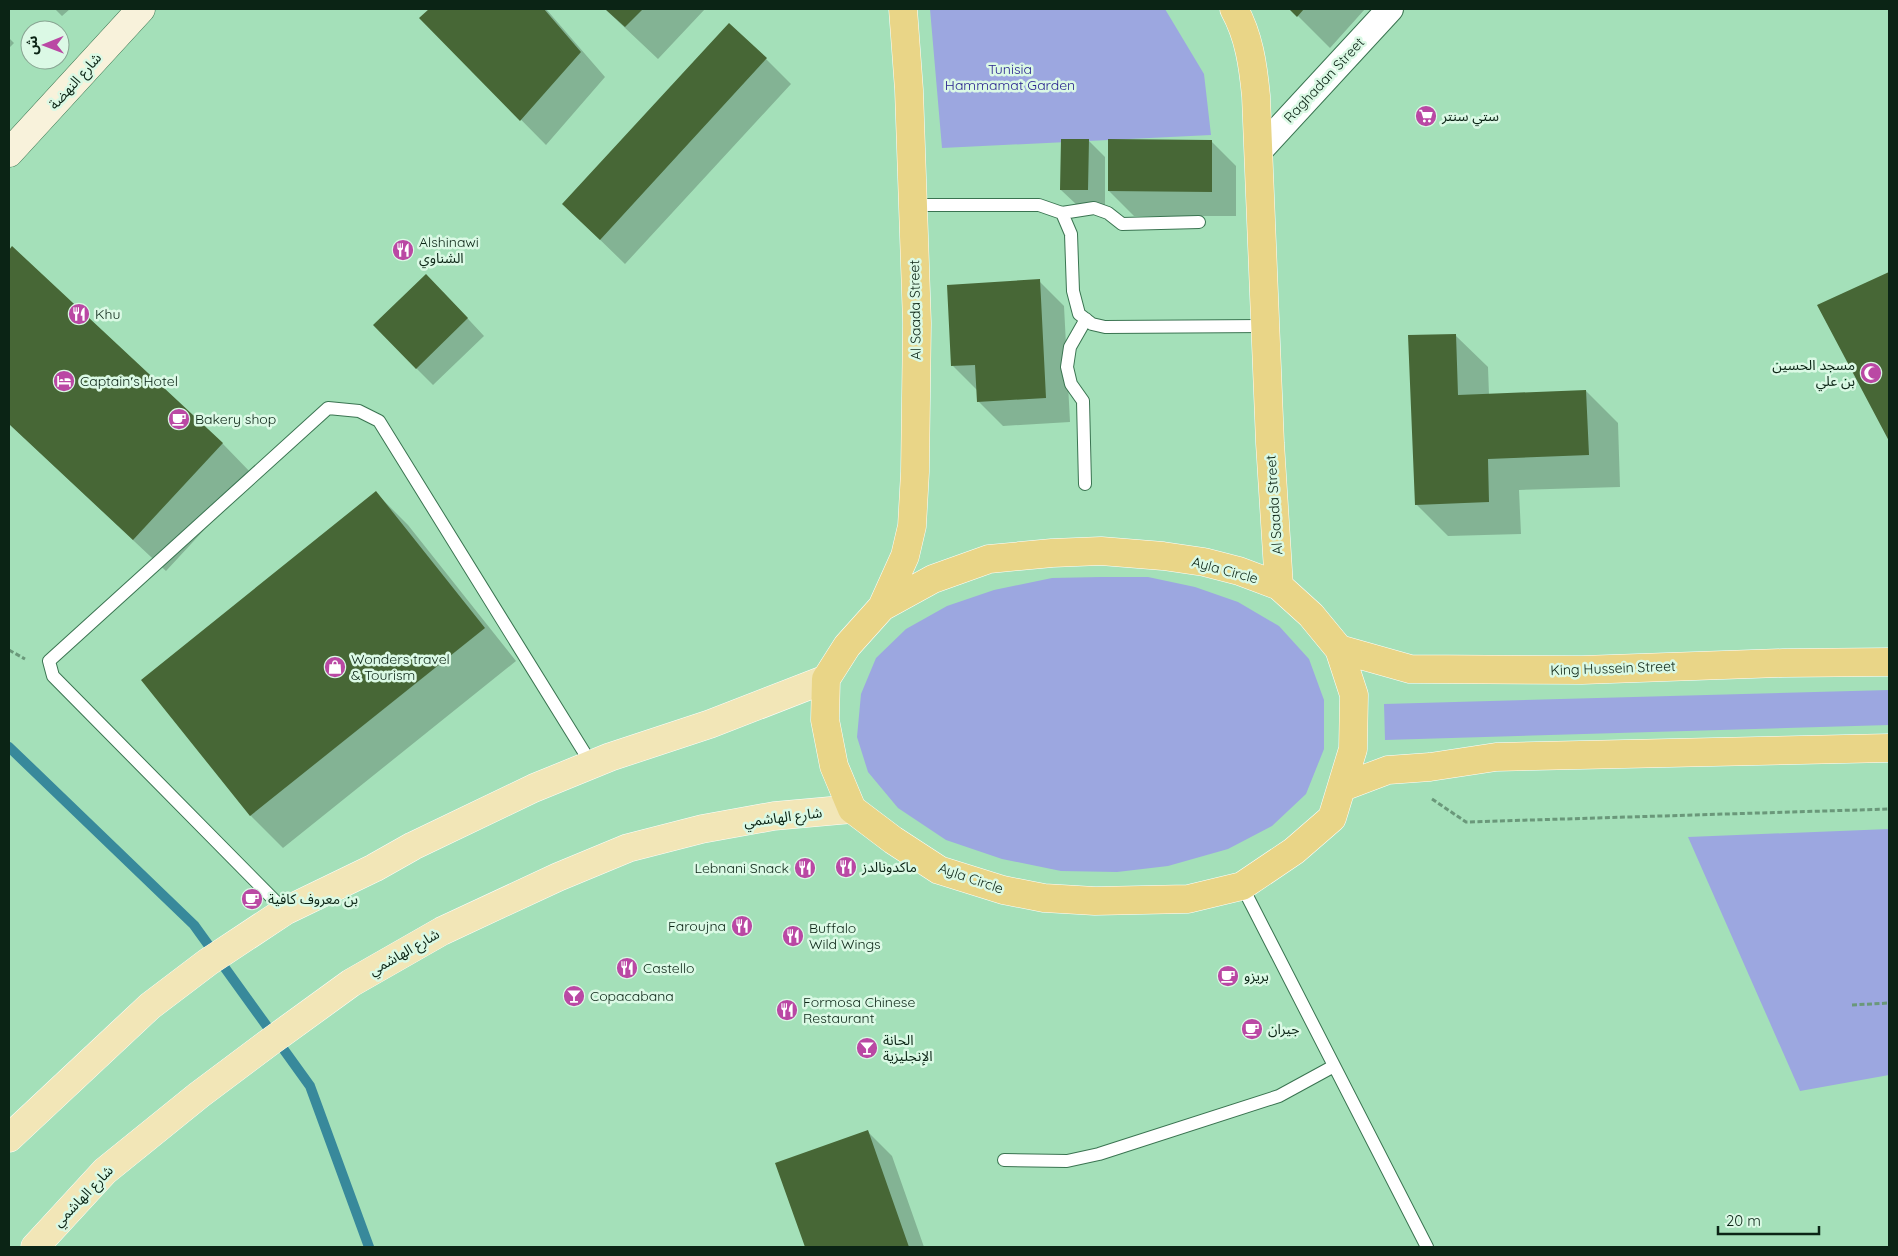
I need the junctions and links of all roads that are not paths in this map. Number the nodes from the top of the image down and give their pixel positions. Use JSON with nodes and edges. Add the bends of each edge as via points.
{"nodes":[{"id":1,"x":141,"y":9,"type":"edge"},
{"id":2,"x":903,"y":9,"type":"edge"},
{"id":3,"x":1234,"y":9,"type":"edge"},
{"id":4,"x":1390,"y":9,"type":"edge"},
{"id":5,"x":1258,"y":152,"type":"junction"},
{"id":6,"x":9,"y":153,"type":"edge"},
{"id":7,"x":912,"y":206,"type":"junction"},
{"id":8,"x":1062,"y":213,"type":"junction"},
{"id":9,"x":1199,"y":222,"type":"dead end"},
{"id":10,"x":1086,"y":319,"type":"junction"},
{"id":11,"x":1265,"y":326,"type":"junction"},
{"id":12,"x":1085,"y":484,"type":"dead end"},
{"id":13,"x":1279,"y":586,"type":"junction"},
{"id":14,"x":882,"y":607,"type":"junction"},
{"id":15,"x":1339,"y":649,"type":"junction"},
{"id":16,"x":1889,"y":662,"type":"edge"},
{"id":17,"x":826,"y":680,"type":"junction"},
{"id":18,"x":1889,"y":748,"type":"edge"},
{"id":19,"x":592,"y":765,"type":"junction"},
{"id":20,"x":1343,"y":787,"type":"junction"},
{"id":21,"x":852,"y":809,"type":"junction"},
{"id":22,"x":1242,"y":886,"type":"junction"},
{"id":23,"x":285,"y":910,"type":"junction"},
{"id":24,"x":1334,"y":1066,"type":"junction"},
{"id":25,"x":9,"y":1138,"type":"edge"},
{"id":26,"x":1004,"y":1160,"type":"dead end"},
{"id":27,"x":35,"y":1247,"type":"edge"},
{"id":28,"x":1427,"y":1247,"type":"edge"}],
"edges":[{"from":1,"to":6,"type":"street","name":"شارع النهضة"},
{"from":2,"to":7,"type":"highway","name":"Al Saada Street"},
{"from":3,"to":5,"type":"highway","name":"Al Saada Street","via":[[1247,38],[1253,64]]},
{"from":4,"to":5,"type":"street","name":"Raghadan Street"},
{"from":5,"to":11,"type":"highway","name":"Al Saada Street"},
{"from":7,"to":8,"type":"lane","via":[[1039,205]]},
{"from":7,"to":14,"type":"highway","name":"Al Saada Street","via":[[917,322],[912,526],[905,556]]},
{"from":8,"to":9,"type":"lane","via":[[1094,208],[1108,213],[1122,224]]},
{"from":8,"to":10,"type":"lane","via":[[1071,234],[1073,291],[1079,314]]},
{"from":10,"to":11,"type":"lane","via":[[1092,324],[1105,326]]},
{"from":10,"to":12,"type":"lane","via":[[1070,347],[1067,367],[1070,384],[1082,401]]},
{"from":11,"to":13,"type":"highway","name":"Al Saada Street"},
{"from":13,"to":14,"type":"highway","name":"Ayla Circle","via":[[1204,562],[1101,551],[1052,552],[989,560],[933,578]]},
{"from":13,"to":15,"type":"highway","name":"Ayla Circle","via":[[1311,615]]},
{"from":14,"to":17,"type":"highway","name":"Ayla Circle","via":[[847,646]]},
{"from":15,"to":16,"type":"highway","name":"King Hussein Street","via":[[1410,669],[1582,670]]},
{"from":15,"to":20,"type":"highway","name":"Ayla Circle","via":[[1354,695],[1353,749]]},
{"from":17,"to":19,"type":"main road"},
{"from":17,"to":21,"type":"highway","via":[[825,720],[834,766]]},
{"from":18,"to":20,"type":"highway","via":[[1496,757],[1388,770]]},
{"from":19,"to":23,"type":"main road","via":[[534,788]]},
{"from":19,"to":23,"type":"lane","via":[[379,421],[359,411],[328,408],[49,661],[53,676]]},
{"from":20,"to":22,"type":"highway","name":"Ayla Circle","via":[[1332,818],[1294,851]]},
{"from":21,"to":22,"type":"highway","name":"Ayla Circle","via":[[940,870],[1003,890],[1044,898],[1095,901],[1188,899]]},
{"from":21,"to":27,"type":"main road","name":"شارع الهاشمي","via":[[774,816],[702,829],[628,848],[442,931],[352,983],[199,1095],[105,1171]]},
{"from":22,"to":24,"type":"lane"},
{"from":23,"to":25,"type":"main road","via":[[150,1006]]},
{"from":24,"to":26,"type":"lane","via":[[1279,1096],[1099,1154],[1067,1161]]},
{"from":24,"to":28,"type":"lane"}]}
